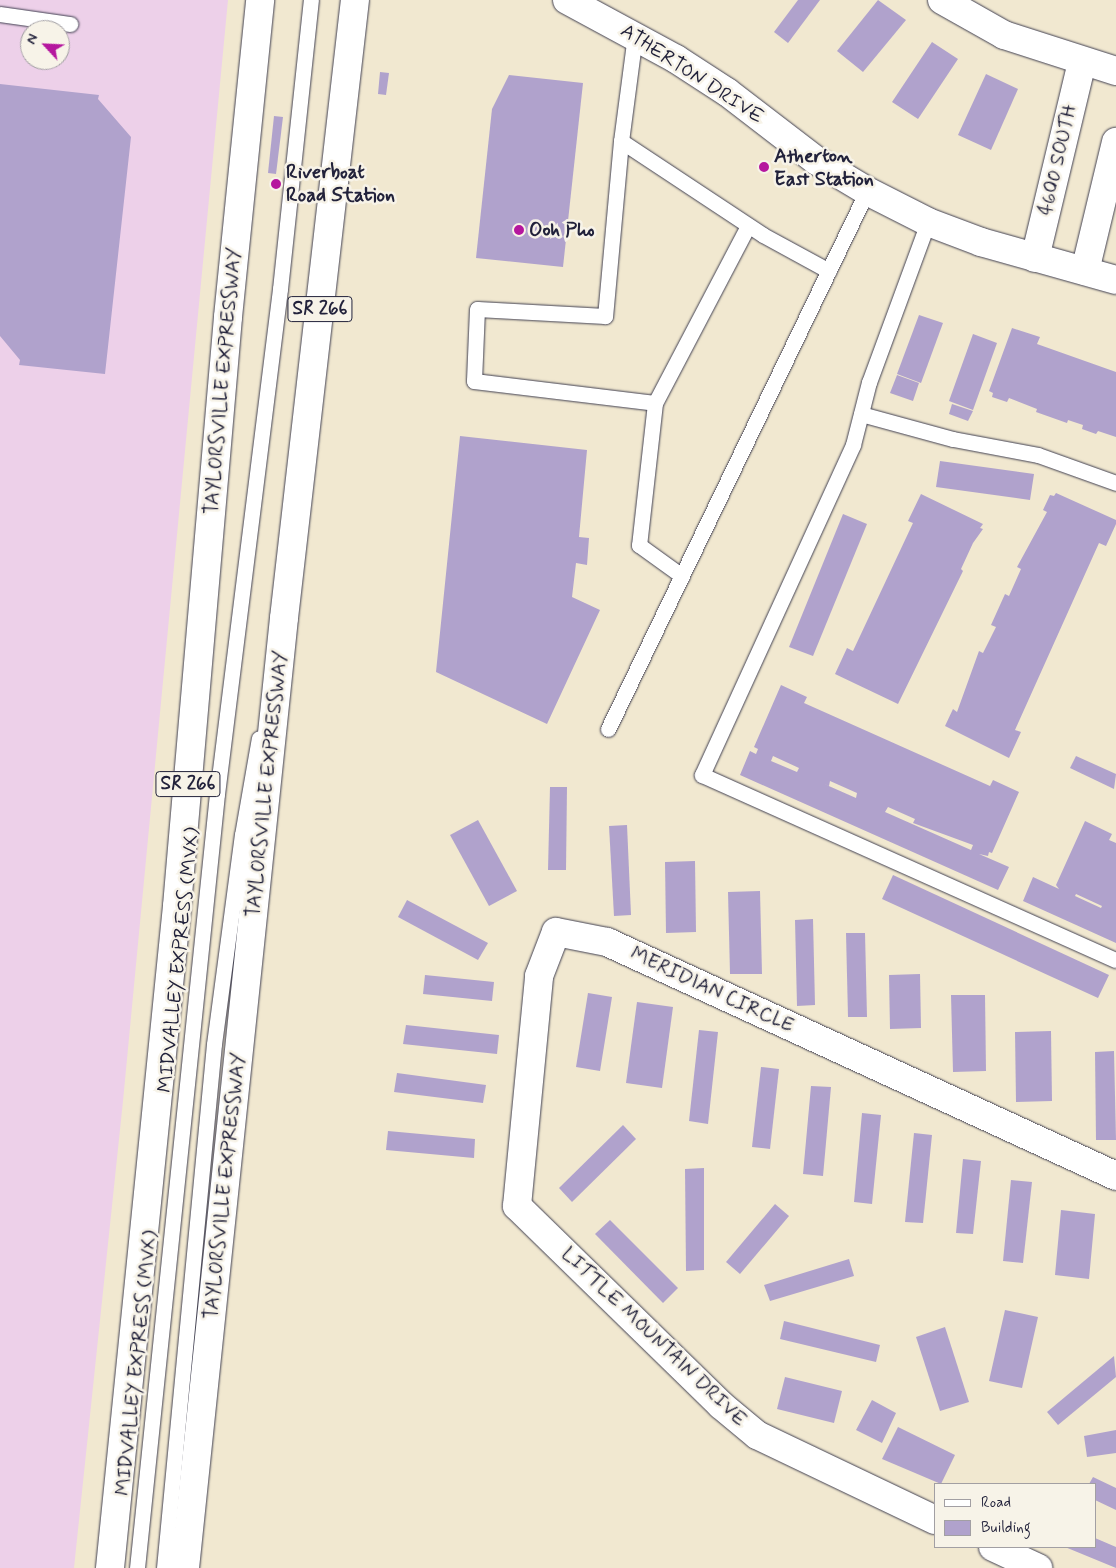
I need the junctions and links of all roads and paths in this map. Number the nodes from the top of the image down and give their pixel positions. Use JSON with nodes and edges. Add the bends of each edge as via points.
{"nodes":[{"id":1,"x":260,"y":0,"type":"edge"},
{"id":2,"x":311,"y":0,"type":"edge"},
{"id":3,"x":355,"y":0,"type":"edge"},
{"id":4,"x":567,"y":0,"type":"edge"},
{"id":5,"x":942,"y":0,"type":"edge"},
{"id":6,"x":0,"y":14,"type":"edge"},
{"id":7,"x":42,"y":20,"type":"edge"},
{"id":8,"x":635,"y":35,"type":"junction"},
{"id":9,"x":1082,"y":62,"type":"junction"},
{"id":10,"x":1116,"y":71,"type":"edge"},
{"id":11,"x":621,"y":141,"type":"junction"},
{"id":12,"x":1116,"y":142,"type":"edge"},
{"id":13,"x":868,"y":192,"type":"junction"},
{"id":14,"x":928,"y":222,"type":"junction"},
{"id":15,"x":748,"y":226,"type":"junction"},
{"id":16,"x":1035,"y":258,"type":"junction"},
{"id":17,"x":829,"y":271,"type":"junction"},
{"id":18,"x":1085,"y":271,"type":"junction"},
{"id":19,"x":1116,"y":280,"type":"edge"},
{"id":20,"x":656,"y":403,"type":"junction"},
{"id":21,"x":861,"y":414,"type":"junction"},
{"id":22,"x":1116,"y":483,"type":"edge"},
{"id":23,"x":682,"y":576,"type":"junction"},
{"id":24,"x":284,"y":618,"type":"junction"},
{"id":25,"x":608,"y":729,"type":"dead end"},
{"id":26,"x":1116,"y":960,"type":"edge"},
{"id":27,"x":1116,"y":1176,"type":"edge"},
{"id":28,"x":517,"y":1206,"type":"joint"},
{"id":29,"x":934,"y":1520,"type":"edge"},
{"id":30,"x":995,"y":1548,"type":"edge"},
{"id":31,"x":110,"y":1568,"type":"edge"},
{"id":32,"x":136,"y":1568,"type":"edge"},
{"id":33,"x":164,"y":1568,"type":"edge"},
{"id":34,"x":185,"y":1568,"type":"edge"},
{"id":35,"x":1038,"y":1568,"type":"edge"}],
"edges":[{"from":1,"to":31,"type":"main road","name":"TAYLORSVILLE EXPRESSWAY","number":"SR 266","via":[[228,307],[178,897]]},
{"from":2,"to":32,"type":"lane","name":"MIDVALLEY EXPRESS (MVX)","via":[[280,289],[216,803]]},
{"from":3,"to":24,"type":"main road","name":"TAYLORSVILLE EXPRESSWAY","number":"SR 266"},
{"from":4,"to":8,"type":"main road","name":"ATHERTON DRIVE"},
{"from":5,"to":9,"type":"main road","via":[[1004,36]]},
{"from":6,"to":7,"type":"lane"},
{"from":8,"to":11,"type":"lane"},
{"from":8,"to":13,"type":"main road","name":"ATHERTON DRIVE","via":[[727,92],[818,161]]},
{"from":9,"to":10,"type":"main road"},
{"from":9,"to":16,"type":"main road","name":"4600 SOUTH"},
{"from":11,"to":15,"type":"lane"},
{"from":11,"to":20,"type":"lane","via":[[605,316],[477,309],[474,381]]},
{"from":12,"to":18,"type":"main road"},
{"from":13,"to":14,"type":"main road","name":"ATHERTON DRIVE"},
{"from":13,"to":17,"type":"lane"},
{"from":14,"to":16,"type":"main road","name":"ATHERTON DRIVE"},
{"from":14,"to":21,"type":"lane","via":[[869,382]]},
{"from":15,"to":17,"type":"lane"},
{"from":15,"to":20,"type":"lane"},
{"from":16,"to":18,"type":"main road","name":"ATHERTON DRIVE"},
{"from":17,"to":23,"type":"lane"},
{"from":18,"to":19,"type":"main road","name":"ATHERTON DRIVE"},
{"from":20,"to":23,"type":"lane","via":[[640,545]]},
{"from":21,"to":22,"type":"lane","via":[[953,439],[1038,455]]},
{"from":21,"to":26,"type":"lane","via":[[849,454],[702,775]]},
{"from":23,"to":25,"type":"lane"},
{"from":24,"to":33,"type":"lane","via":[[260,735],[226,939]]},
{"from":24,"to":34,"type":"main road","name":"TAYLORSVILLE EXPRESSWAY","number":"SR 266"},
{"from":27,"to":28,"type":"main road","name":"MERIDIAN CIRCLE","via":[[607,942],[556,932],[539,976]]},
{"from":28,"to":29,"type":"main road","name":"LITTLE MOUNTAIN DRIVE","via":[[721,1405],[756,1435]]},
{"from":30,"to":35,"type":"main road"}]}
